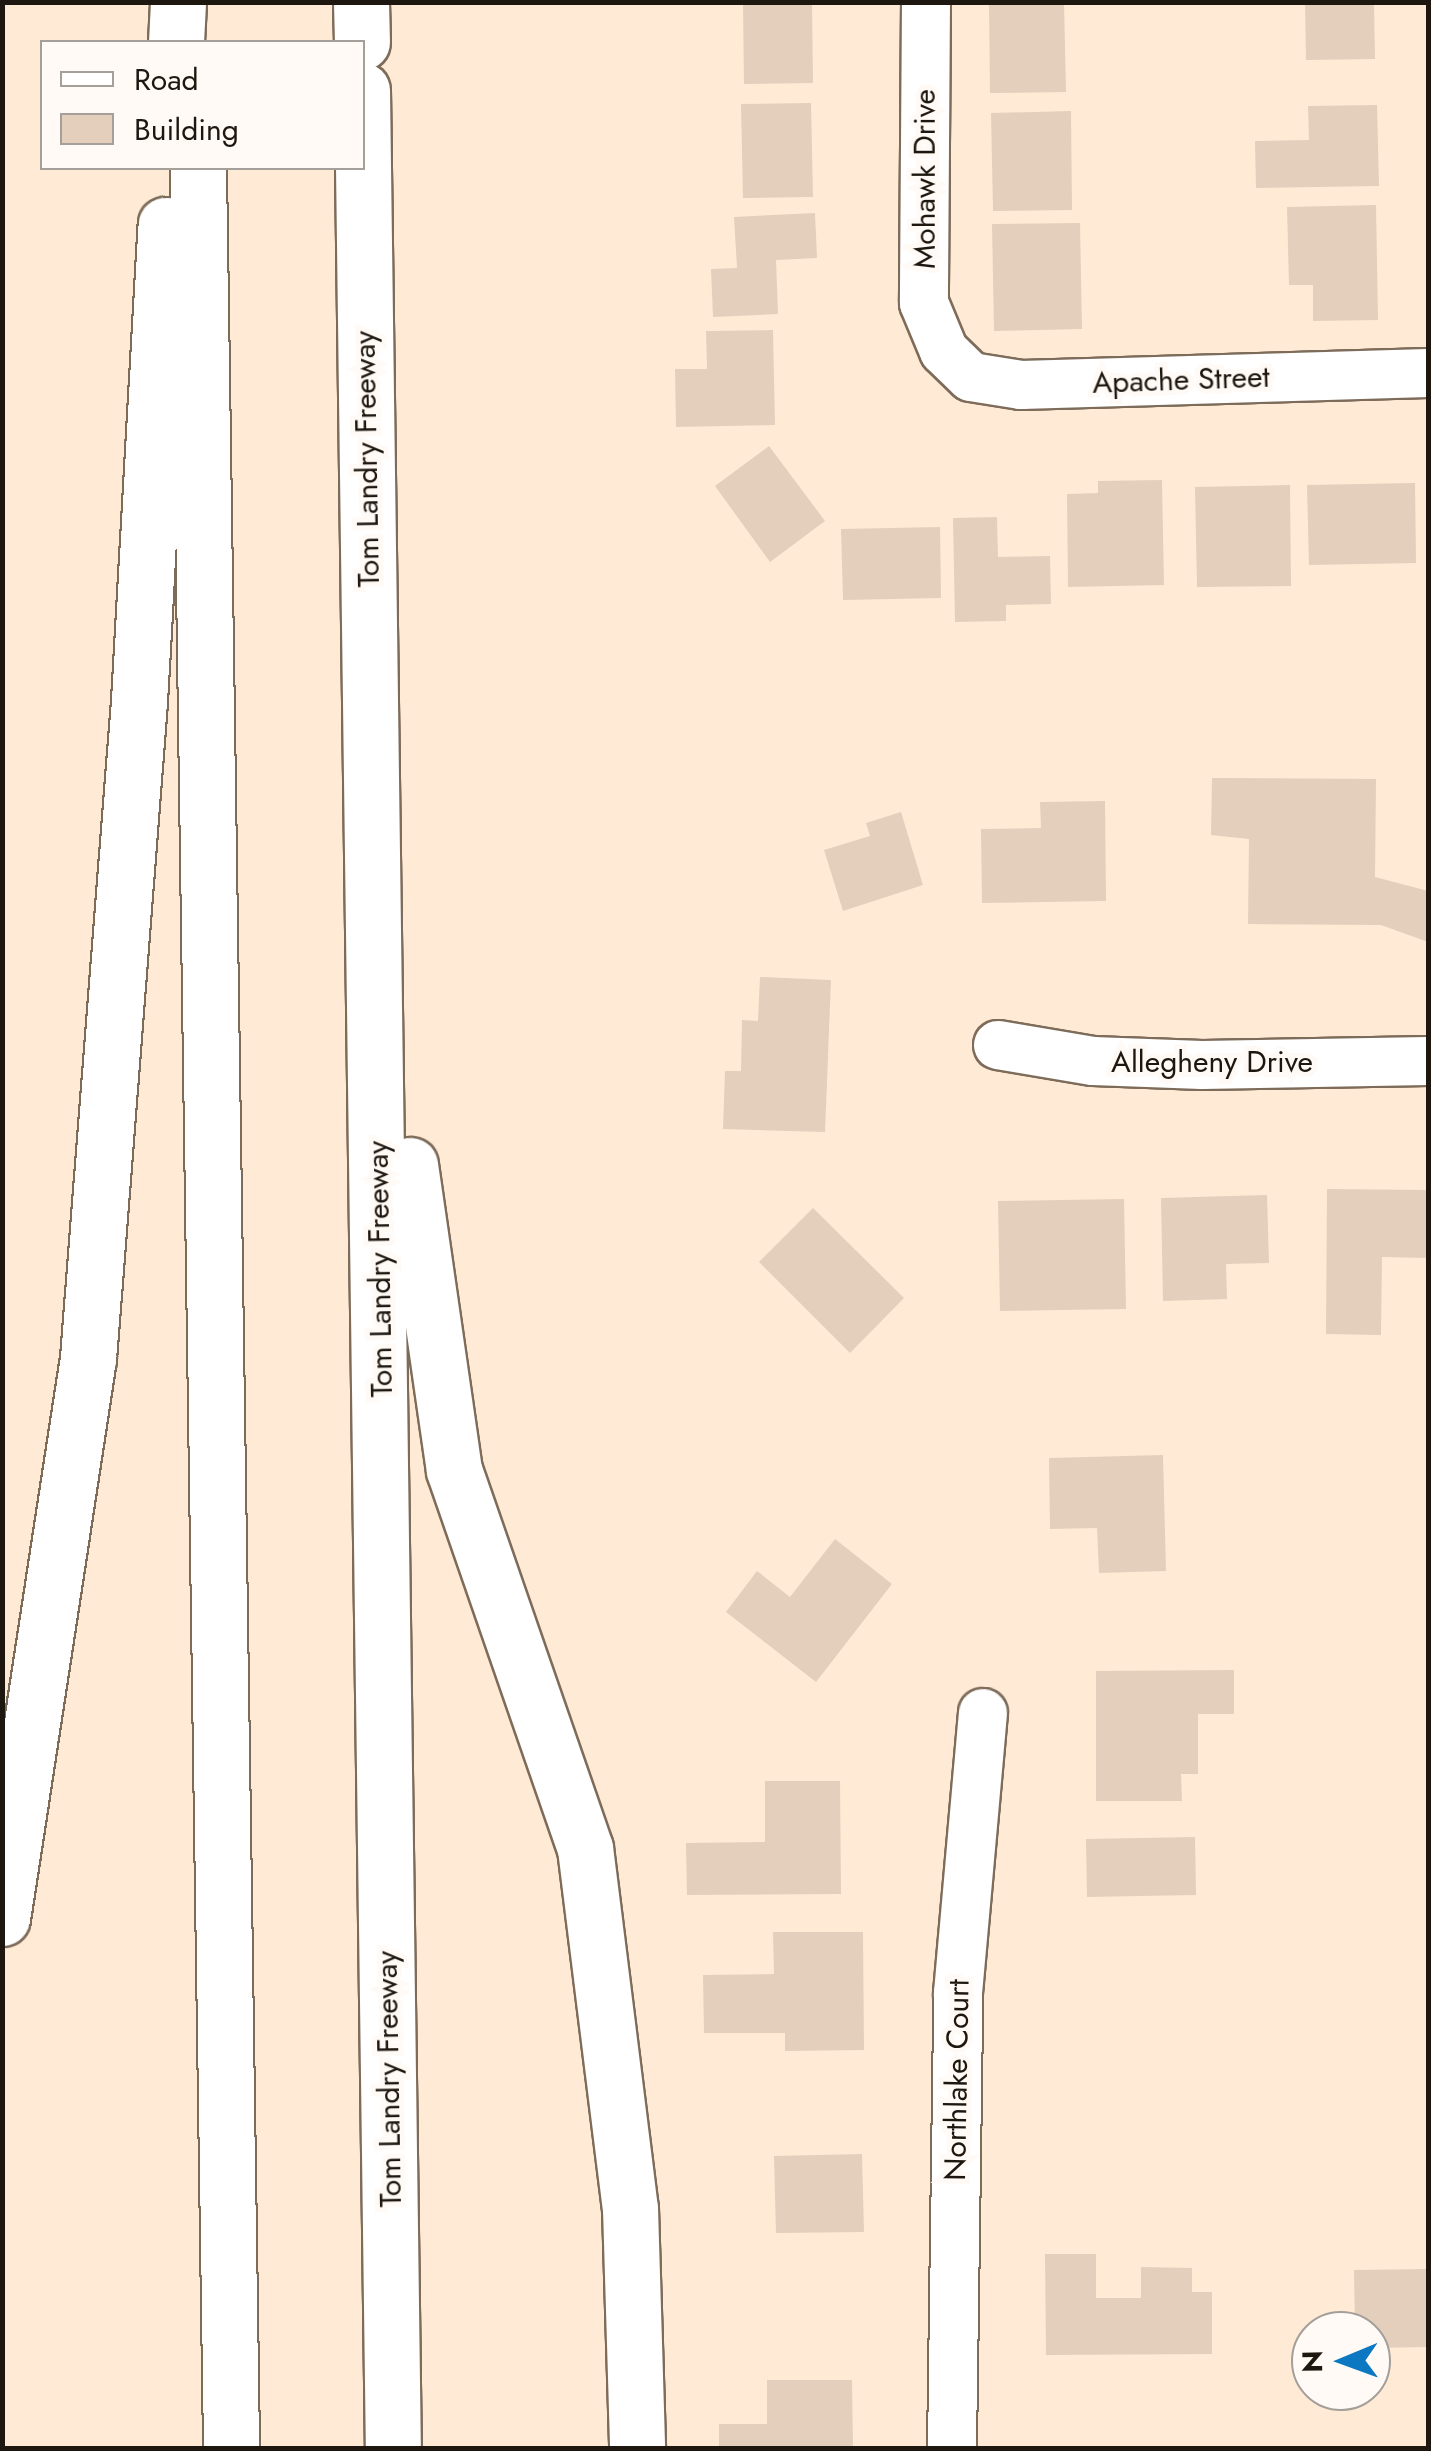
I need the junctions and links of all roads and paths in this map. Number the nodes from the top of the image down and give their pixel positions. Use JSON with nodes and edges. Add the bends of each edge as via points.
{"nodes":[{"id":1,"x":178,"y":2,"type":"edge"},
{"id":2,"x":196,"y":2,"type":"edge"},
{"id":3,"x":361,"y":2,"type":"edge"},
{"id":4,"x":926,"y":2,"type":"edge"},
{"id":5,"x":176,"y":40,"type":"edge"},
{"id":6,"x":196,"y":40,"type":"edge"},
{"id":7,"x":362,"y":40,"type":"edge"},
{"id":8,"x":169,"y":170,"type":"edge"},
{"id":9,"x":198,"y":170,"type":"edge"},
{"id":10,"x":363,"y":170,"type":"edge"},
{"id":11,"x":944,"y":351,"type":"joint"},
{"id":12,"x":1428,"y":373,"type":"edge"},
{"id":13,"x":368,"y":519,"type":"junction"},
{"id":14,"x":998,"y":1045,"type":"dead end"},
{"id":15,"x":1428,"y":1061,"type":"edge"},
{"id":16,"x":983,"y":1713,"type":"dead end"},
{"id":17,"x":2,"y":1918,"type":"edge"},
{"id":18,"x":230,"y":2448,"type":"edge"},
{"id":19,"x":392,"y":2448,"type":"edge"},
{"id":20,"x":637,"y":2448,"type":"edge"},
{"id":21,"x":952,"y":2448,"type":"edge"}],
"edges":[{"from":1,"to":5,"type":"highway"},
{"from":2,"to":6,"type":"highway"},
{"from":3,"to":7,"type":"highway"},
{"from":4,"to":11,"type":"street","name":"Mohawk Drive","via":[[924,304]]},
{"from":8,"to":17,"type":"highway","via":[[138,700],[88,1358]]},
{"from":9,"to":18,"type":"highway"},
{"from":10,"to":13,"type":"highway","name":"Tom Landry Freeway"},
{"from":11,"to":12,"type":"street","name":"Apache Street","via":[[970,376],[1021,385]]},
{"from":13,"to":19,"type":"highway","name":"Tom Landry Freeway"},
{"from":13,"to":20,"type":"highway","via":[[412,1202],[454,1470],[585,1848],[630,2208]]},
{"from":14,"to":15,"type":"street","name":"Allegheny Drive","via":[[1111,1062]]},
{"from":16,"to":21,"type":"street","name":"Northlake Court","via":[[958,1992]]}]}
